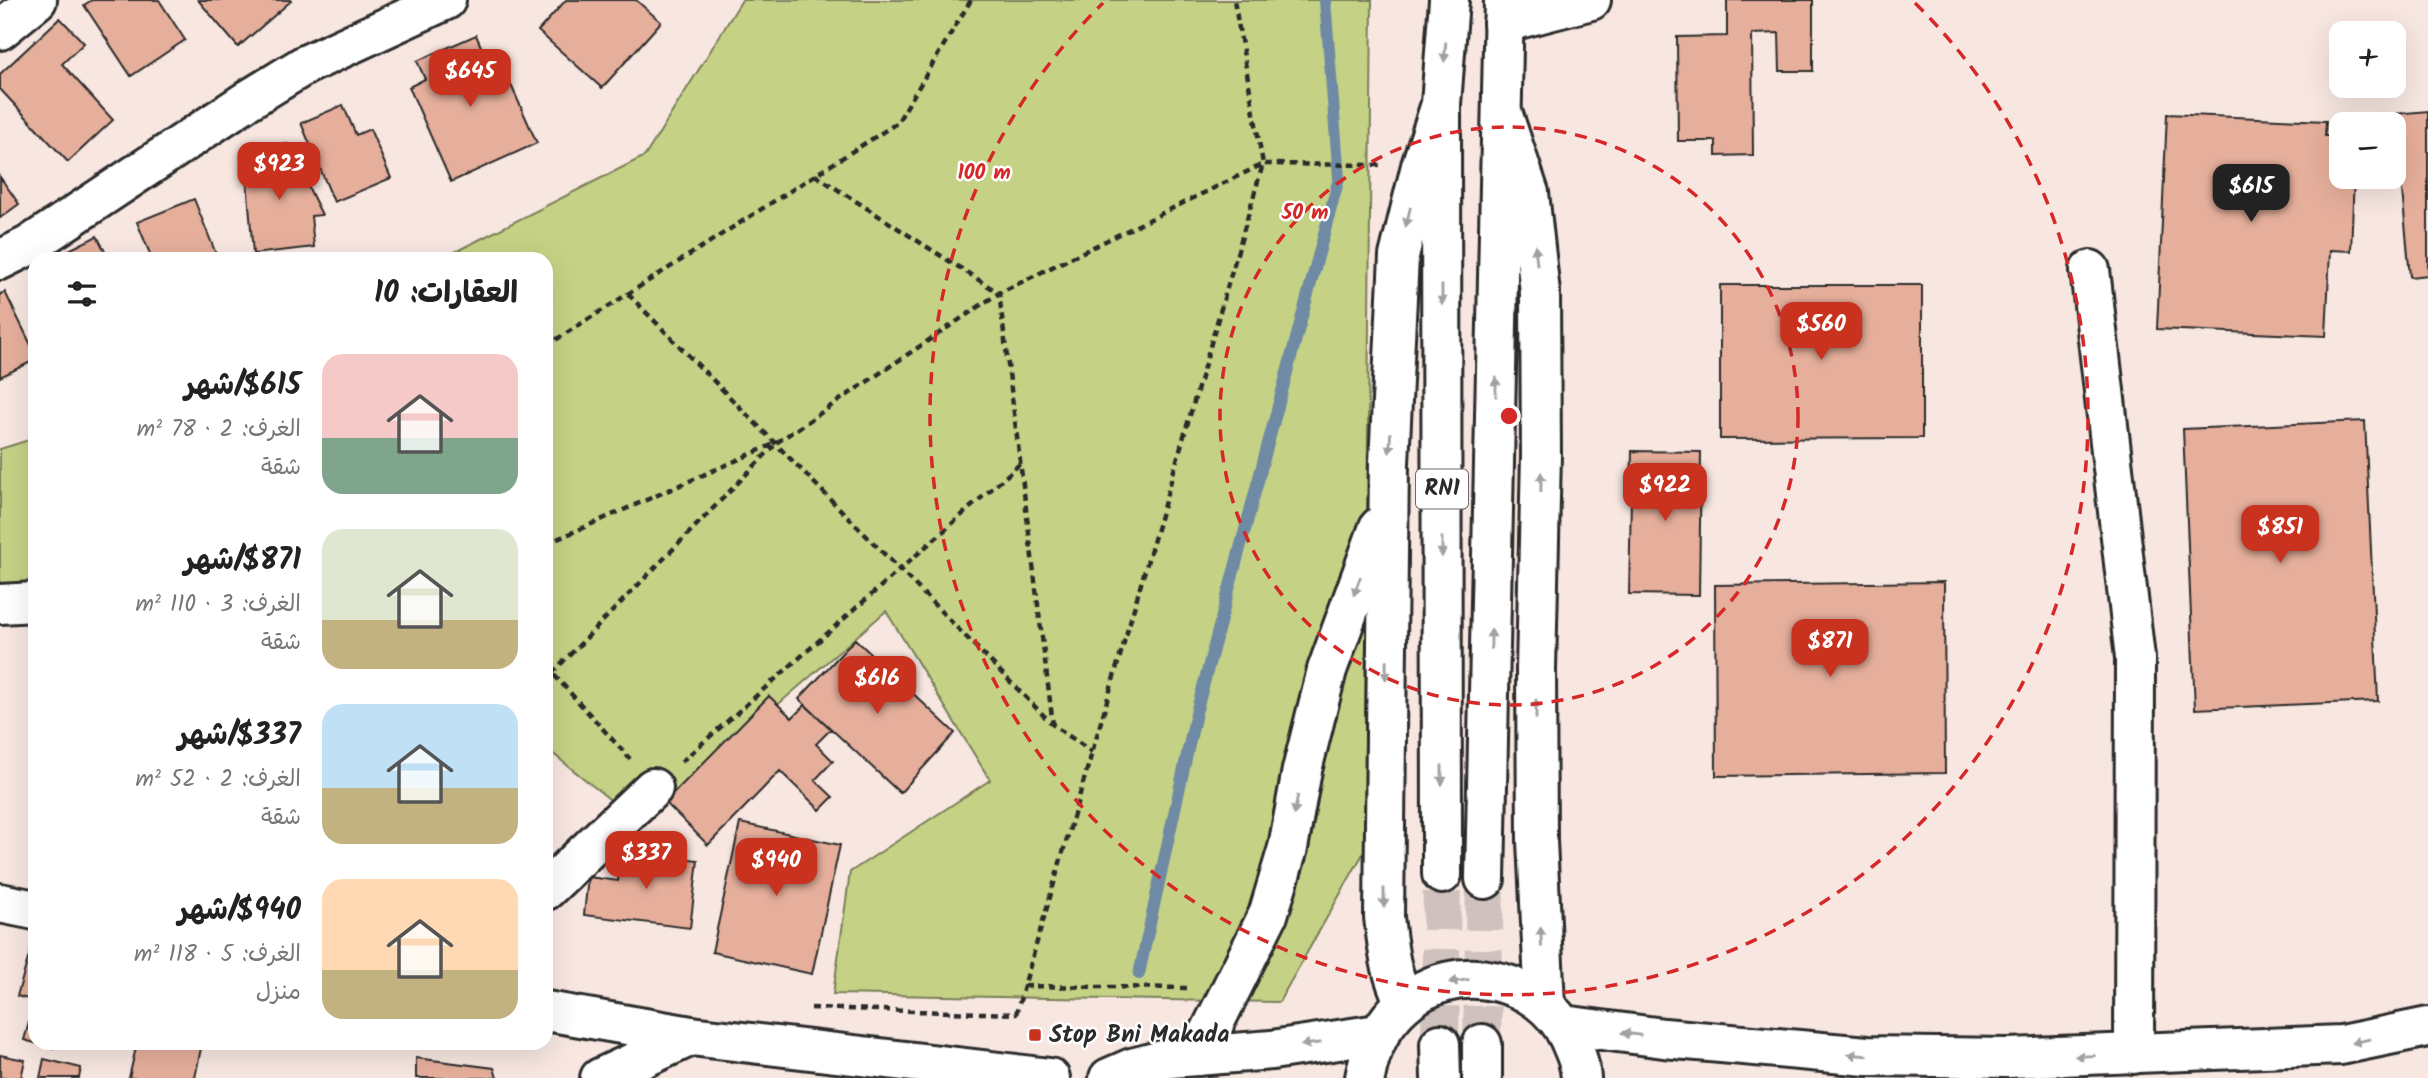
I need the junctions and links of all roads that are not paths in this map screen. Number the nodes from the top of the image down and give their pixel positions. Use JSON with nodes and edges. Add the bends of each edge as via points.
{"nodes":[{"id":1,"x":37,"y":0,"type":"edge"},
{"id":2,"x":446,"y":0,"type":"edge"},
{"id":3,"x":1448,"y":0,"type":"edge"},
{"id":4,"x":1591,"y":0,"type":"edge"},
{"id":5,"x":1503,"y":12,"type":"edge"},
{"id":6,"x":0,"y":30,"type":"edge"},
{"id":7,"x":1441,"y":104,"type":"junction"},
{"id":8,"x":1502,"y":112,"type":"junction"},
{"id":9,"x":0,"y":260,"type":"edge"},
{"id":10,"x":2090,"y":270,"type":"dead end"},
{"id":11,"x":1389,"y":499,"type":"junction"},
{"id":12,"x":28,"y":602,"type":"edge"},
{"id":13,"x":0,"y":604,"type":"edge"},
{"id":14,"x":653,"y":788,"type":"road end"},
{"id":15,"x":1442,"y":874,"type":"tunnel mouth"},
{"id":16,"x":1485,"y":879,"type":"tunnel mouth"},
{"id":17,"x":553,"y":883,"type":"edge"},
{"id":18,"x":0,"y":903,"type":"edge"},
{"id":19,"x":28,"y":909,"type":"edge"},
{"id":20,"x":1405,"y":1003,"type":"junction"},
{"id":21,"x":553,"y":1012,"type":"edge"},
{"id":22,"x":1554,"y":1015,"type":"junction"},
{"id":23,"x":2428,"y":1027,"type":"edge"},
{"id":24,"x":1378,"y":1034,"type":"junction"},
{"id":25,"x":691,"y":1036,"type":"junction"},
{"id":26,"x":2134,"y":1054,"type":"junction"},
{"id":27,"x":1198,"y":1056,"type":"junction"},
{"id":28,"x":600,"y":1078,"type":"edge"},
{"id":29,"x":1050,"y":1078,"type":"edge"},
{"id":30,"x":1109,"y":1078,"type":"edge"},
{"id":31,"x":1365,"y":1078,"type":"edge"},
{"id":32,"x":1581,"y":1078,"type":"edge"}],
"edges":[{"from":1,"to":6,"type":"main road"},
{"from":2,"to":9,"type":"main road","via":[[305,65]]},
{"from":3,"to":7,"type":"main road","number":"RN1","one_way":true},
{"from":4,"to":5,"type":"main road"},
{"from":5,"to":8,"type":"main road","number":"RN1"},
{"from":7,"to":11,"type":"main road","one_way":true,"via":[[1399,257]]},
{"from":7,"to":15,"type":"main road","number":"RN1","one_way":true},
{"from":16,"to":8,"type":"main road","number":"RN1","one_way":true},
{"from":22,"to":8,"type":"main road","one_way":true,"via":[[1536,841],[1540,293],[1529,193]]},
{"from":10,"to":26,"type":"main road","via":[[2135,658]]},
{"from":11,"to":20,"type":"main road","one_way":true,"via":[[1384,917],[1391,970]]},
{"from":11,"to":27,"type":"main road","one_way":true,"via":[[1327,670],[1288,848],[1268,915]]},
{"from":12,"to":13,"type":"main road"},
{"from":14,"to":17,"type":"main road"},
{"from":18,"to":19,"type":"main road"},
{"from":22,"to":20,"type":"main road","one_way":true,"via":[[1520,988],[1491,979],[1460,979],[1431,987]]},
{"from":20,"to":24,"type":"main road"},
{"from":21,"to":25,"type":"main road"},
{"from":26,"to":22,"type":"main road","one_way":true,"via":[[1867,1056],[1664,1038]]},
{"from":22,"to":32,"type":"main road","via":[[1580,1064]]},
{"from":23,"to":26,"type":"main road","one_way":true,"via":[[2340,1045]]},
{"from":24,"to":27,"type":"main road","one_way":true},
{"from":24,"to":31,"type":"main road"},
{"from":25,"to":28,"type":"main road"},
{"from":25,"to":29,"type":"main road"},
{"from":27,"to":30,"type":"main road","via":[[1171,1058]]}]}
